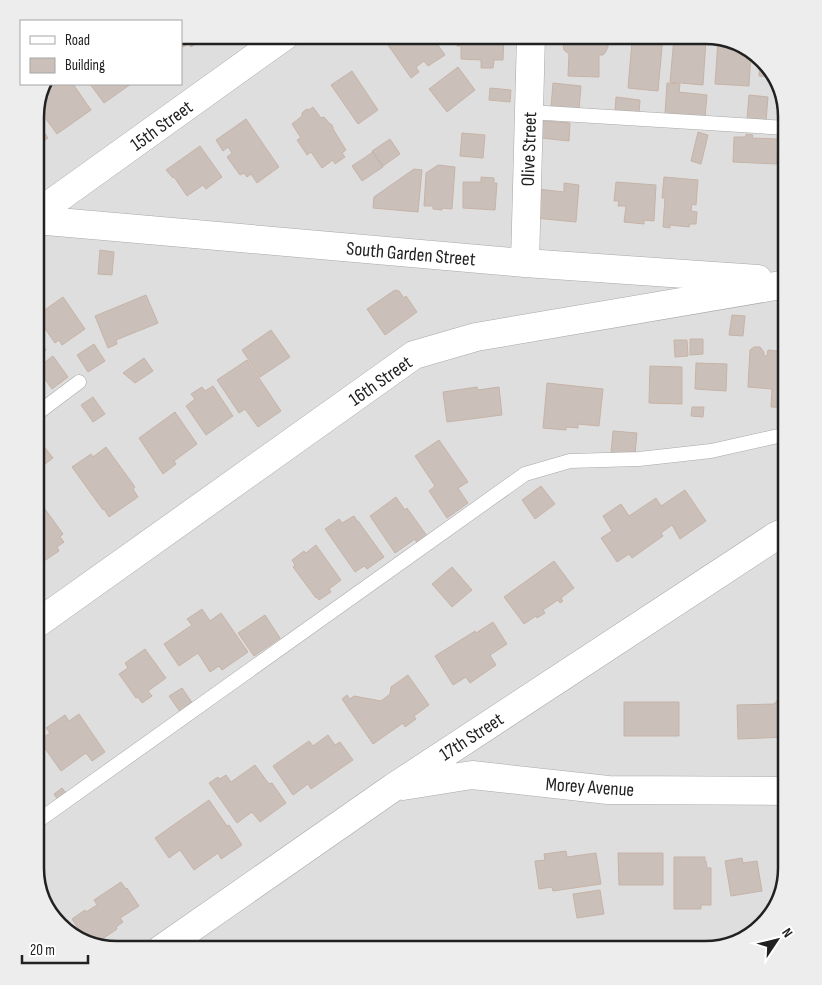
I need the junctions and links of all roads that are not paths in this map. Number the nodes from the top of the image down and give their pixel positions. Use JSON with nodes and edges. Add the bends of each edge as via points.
{"nodes":[{"id":1,"x":273,"y":44,"type":"edge"},
{"id":2,"x":530,"y":44,"type":"edge"},
{"id":3,"x":529,"y":112,"type":"junction"},
{"id":4,"x":778,"y":127,"type":"edge"},
{"id":5,"x":44,"y":209,"type":"edge"},
{"id":6,"x":44,"y":221,"type":"edge"},
{"id":7,"x":525,"y":263,"type":"junction"},
{"id":8,"x":778,"y":282,"type":"edge"},
{"id":9,"x":778,"y":285,"type":"edge"},
{"id":10,"x":79,"y":382,"type":"dead end"},
{"id":11,"x":44,"y":407,"type":"edge"},
{"id":12,"x":778,"y":436,"type":"edge"},
{"id":13,"x":778,"y":539,"type":"edge"},
{"id":14,"x":44,"y":619,"type":"edge"},
{"id":15,"x":394,"y":787,"type":"junction"},
{"id":16,"x":778,"y":791,"type":"edge"},
{"id":17,"x":44,"y":817,"type":"edge"},
{"id":18,"x":173,"y":941,"type":"edge"}],
"edges":[{"from":1,"to":5,"type":"street","name":"15th Street"},
{"from":2,"to":3,"type":"street","name":"Olive Street"},
{"from":3,"to":4,"type":"lane"},
{"from":3,"to":7,"type":"street","name":"Olive Street"},
{"from":6,"to":7,"type":"street","name":"South Garden Street"},
{"from":7,"to":8,"type":"street","name":"South Garden Street"},
{"from":9,"to":14,"type":"street","name":"16th Street","via":[[476,337],[414,355]]},
{"from":10,"to":11,"type":"lane"},
{"from":12,"to":17,"type":"lane","via":[[711,451],[639,459],[570,460],[526,474]]},
{"from":13,"to":15,"type":"street","name":"17th Street"},
{"from":15,"to":16,"type":"street","name":"Morey Avenue","via":[[472,775],[608,790]]},
{"from":15,"to":18,"type":"street","name":"17th Street"}]}
